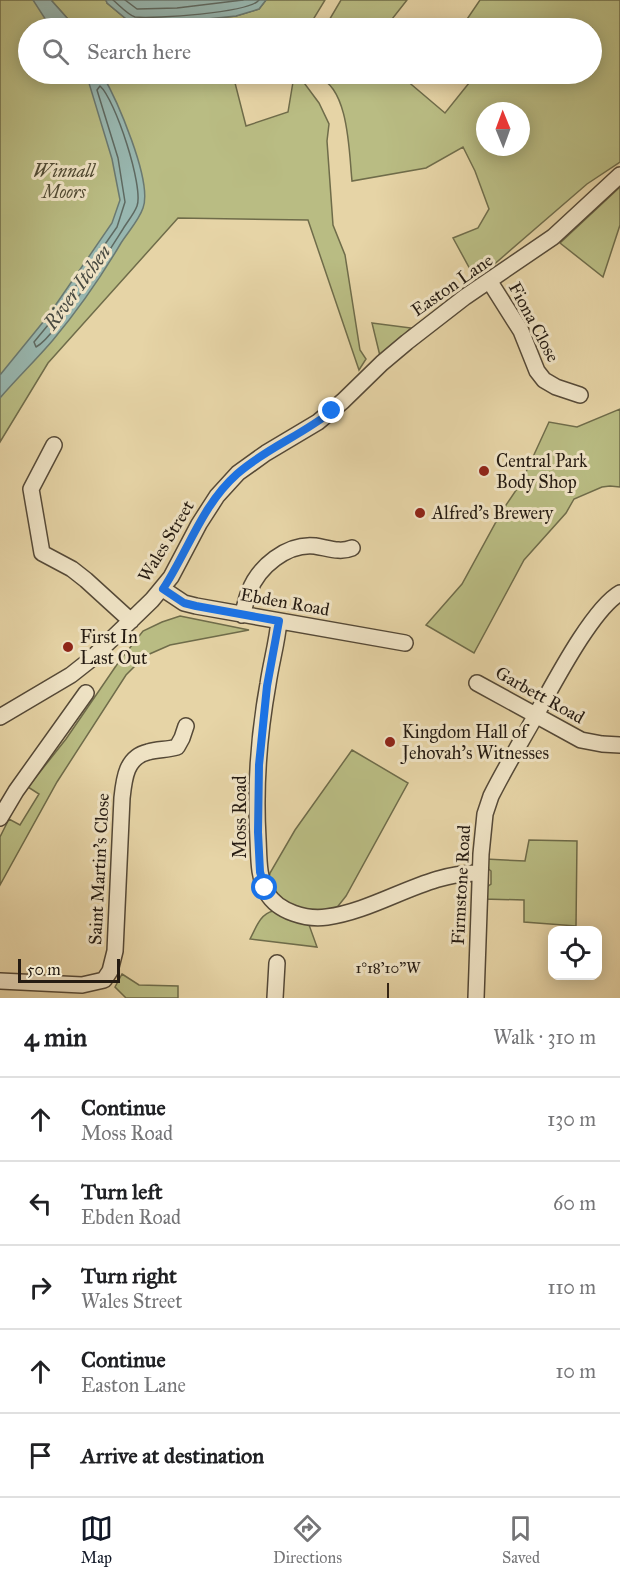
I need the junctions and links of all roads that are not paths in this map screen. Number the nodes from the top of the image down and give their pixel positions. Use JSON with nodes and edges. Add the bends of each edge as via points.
{"nodes":[{"id":1,"x":620,"y":175,"type":"edge"},
{"id":2,"x":490,"y":282,"type":"junction"},
{"id":3,"x":580,"y":395,"type":"dead end"},
{"id":4,"x":308,"y":429,"type":"joint"},
{"id":5,"x":54,"y":445,"type":"dead end"},
{"id":6,"x":352,"y":548,"type":"dead end"},
{"id":7,"x":163,"y":589,"type":"junction"},
{"id":8,"x":620,"y":593,"type":"edge"},
{"id":9,"x":242,"y":615,"type":"junction"},
{"id":10,"x":131,"y":621,"type":"junction"},
{"id":11,"x":279,"y":621,"type":"junction"},
{"id":12,"x":405,"y":643,"type":"dead end"},
{"id":13,"x":477,"y":683,"type":"dead end"},
{"id":14,"x":86,"y":693,"type":"dead end"},
{"id":15,"x":536,"y":716,"type":"junction"},
{"id":16,"x":0,"y":717,"type":"edge"},
{"id":17,"x":186,"y":726,"type":"dead end"},
{"id":18,"x":620,"y":745,"type":"edge"},
{"id":19,"x":0,"y":818,"type":"edge"},
{"id":20,"x":480,"y":873,"type":"junction"},
{"id":21,"x":277,"y":963,"type":"dead end"},
{"id":22,"x":0,"y":981,"type":"edge"},
{"id":23,"x":275,"y":998,"type":"edge"},
{"id":24,"x":476,"y":998,"type":"edge"}],
"edges":[{"from":1,"to":2,"type":"street","name":"Easton Lane","via":[[553,237]]},
{"from":2,"to":3,"type":"street","name":"Fiona Close","via":[[521,331],[537,371],[538,385]]},
{"from":2,"to":4,"type":"street","name":"Easton Lane","via":[[406,342]]},
{"from":4,"to":7,"type":"street","name":"Wales Street","via":[[266,453],[226,485]]},
{"from":5,"to":10,"type":"street","via":[[31,489],[42,553],[72,569]]},
{"from":6,"to":9,"type":"street","via":[[288,549],[255,579]]},
{"from":7,"to":9,"type":"street","name":"Ebden Road","via":[[184,603]]},
{"from":7,"to":10,"type":"street","name":"Wales Street"},
{"from":8,"to":15,"type":"street","name":"Firmstone Road","via":[[594,619]]},
{"from":9,"to":11,"type":"street","name":"Ebden Road"},
{"from":10,"to":16,"type":"street","name":"Wales Street","via":[[71,675]]},
{"from":11,"to":12,"type":"street","name":"Ebden Road"},
{"from":11,"to":20,"type":"street","name":"Moss Road","via":[[263,717],[257,808],[260,872],[274,902],[297,914],[327,917],[457,874]]},
{"from":13,"to":15,"type":"street","name":"Garbett Road"},
{"from":14,"to":19,"type":"street"},
{"from":15,"to":18,"type":"street","name":"Garbett Road","via":[[581,740]]},
{"from":15,"to":20,"type":"street","name":"Firmstone Road","via":[[491,796],[485,814]]},
{"from":17,"to":22,"type":"street","name":"Saint Martin's Close","via":[[177,747],[142,754],[126,773],[115,951],[104,980],[89,985]]},
{"from":20,"to":24,"type":"street","name":"Firmstone Road"},
{"from":21,"to":23,"type":"street"}]}
